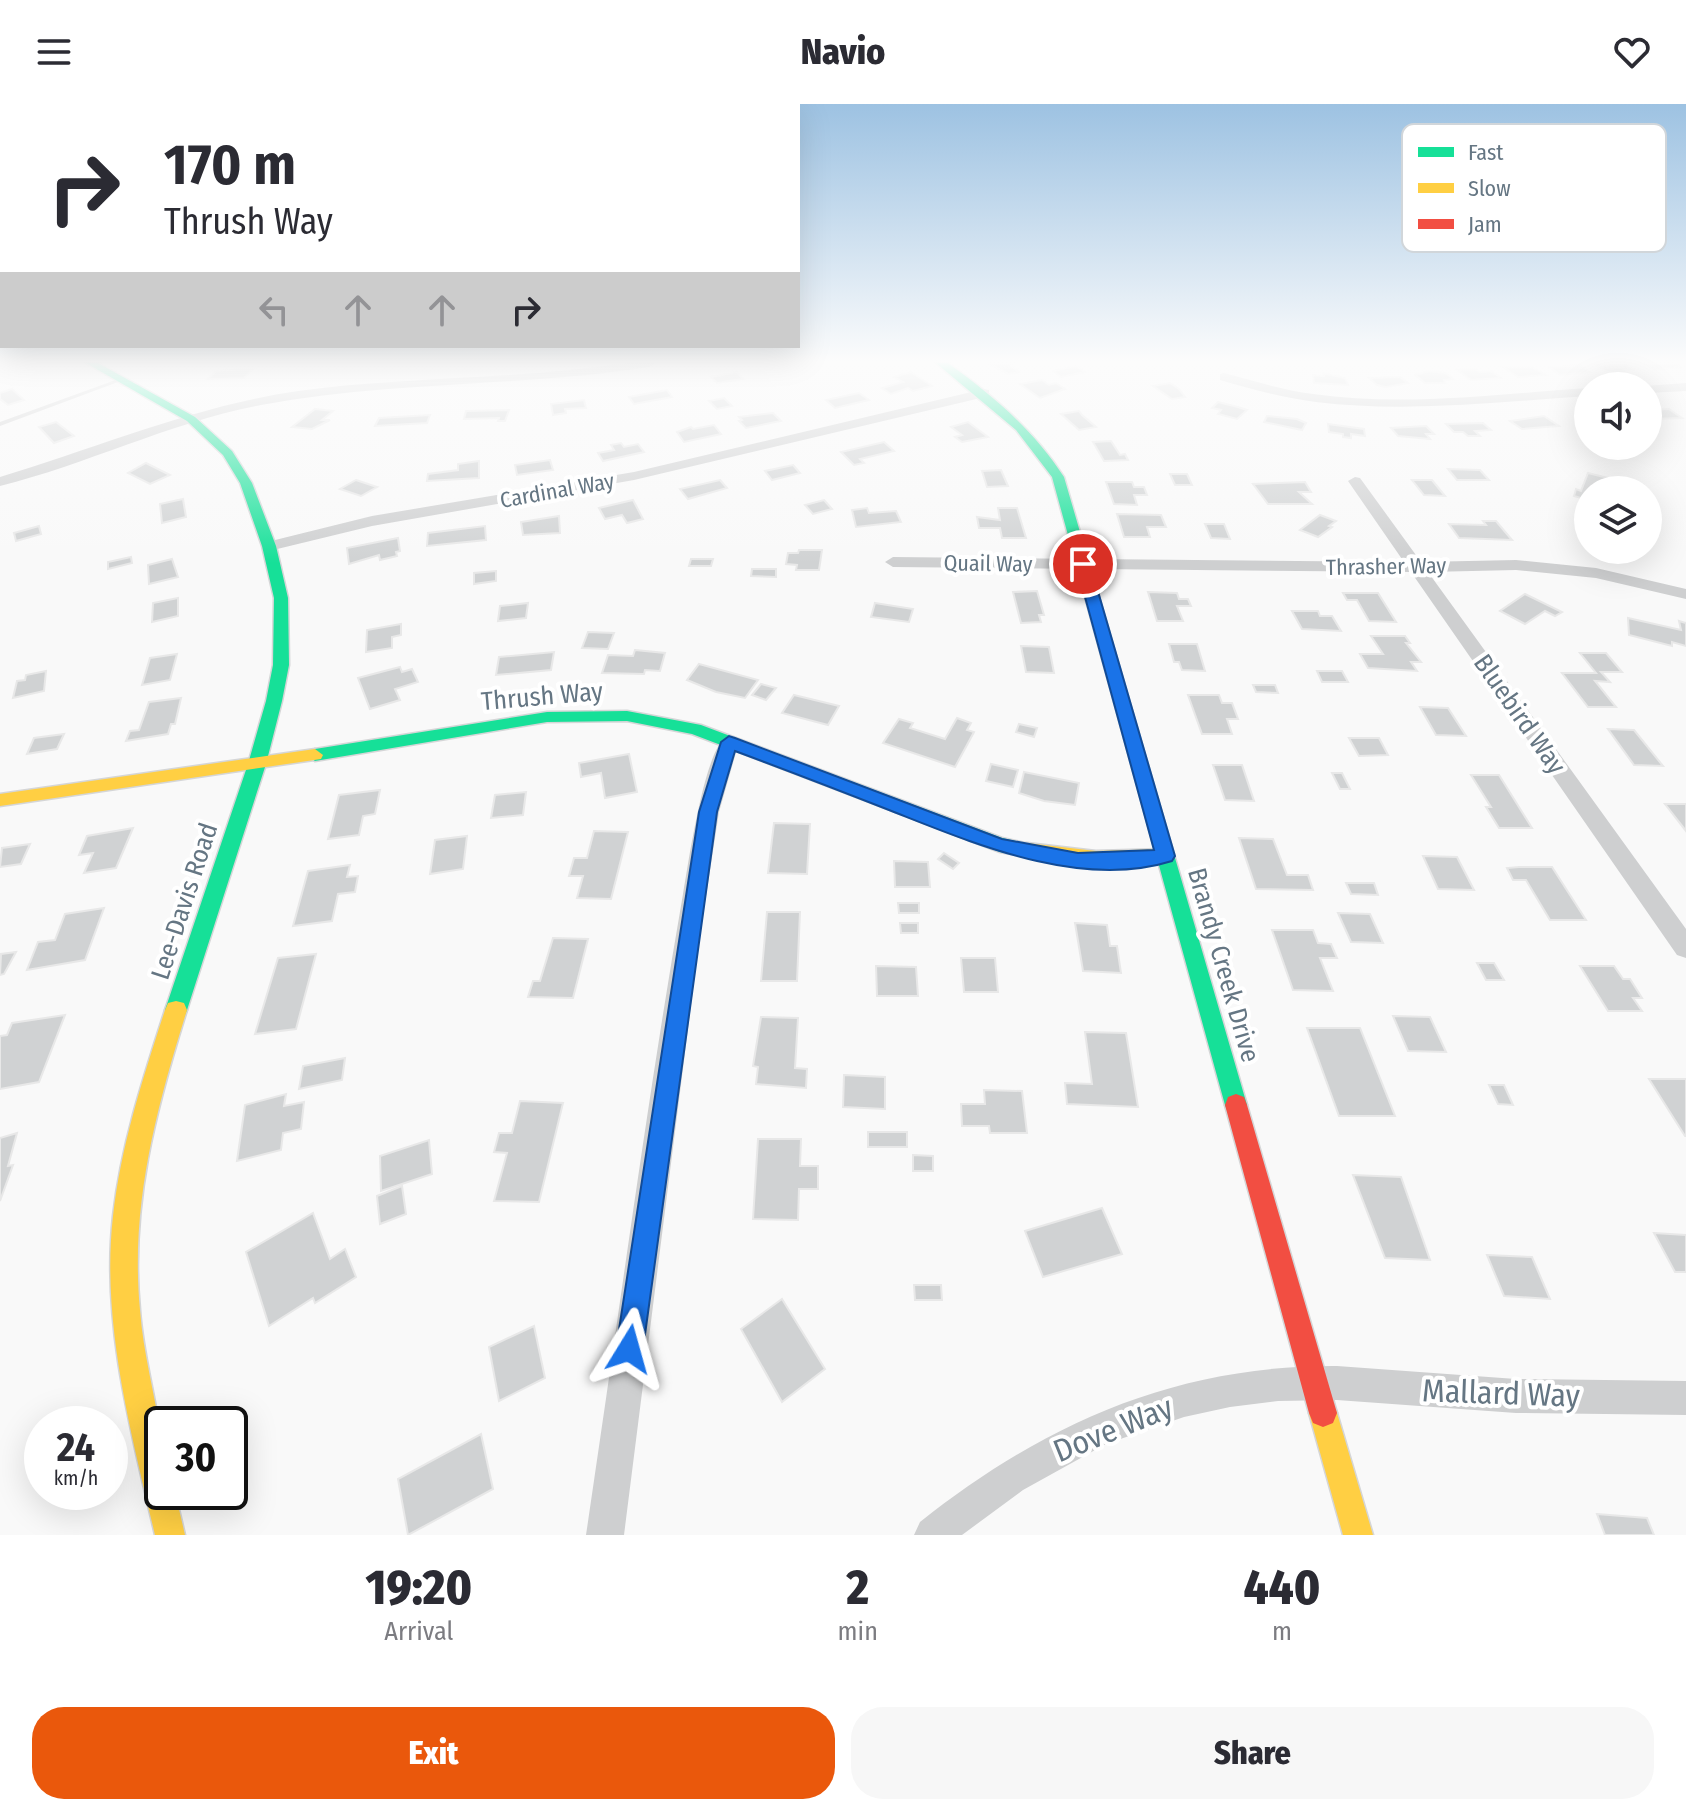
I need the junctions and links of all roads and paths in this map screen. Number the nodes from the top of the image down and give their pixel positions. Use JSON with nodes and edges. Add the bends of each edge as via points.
{"nodes":[{"id":1,"x":158,"y":430,"type":"edge"},
{"id":2,"x":204,"y":430,"type":"edge"},
{"id":3,"x":829,"y":430,"type":"edge"},
{"id":4,"x":1027,"y":430,"type":"edge"},
{"id":5,"x":1355,"y":481,"type":"dead end"},
{"id":6,"x":0,"y":482,"type":"edge"},
{"id":7,"x":269,"y":546,"type":"junction"},
{"id":8,"x":893,"y":562,"type":"dead end"},
{"id":9,"x":1083,"y":564,"type":"junction"},
{"id":10,"x":1416,"y":567,"type":"junction"},
{"id":11,"x":1686,"y":594,"type":"edge"},
{"id":12,"x":729,"y":742,"type":"junction"},
{"id":13,"x":257,"y":764,"type":"junction"},
{"id":14,"x":0,"y":800,"type":"edge"},
{"id":15,"x":1165,"y":856,"type":"junction"},
{"id":16,"x":1686,"y":948,"type":"edge"},
{"id":17,"x":1316,"y":1383,"type":"junction"},
{"id":18,"x":1686,"y":1398,"type":"edge"},
{"id":19,"x":170,"y":1535,"type":"edge"},
{"id":20,"x":605,"y":1535,"type":"edge"},
{"id":21,"x":933,"y":1535,"type":"edge"},
{"id":22,"x":1358,"y":1535,"type":"edge"}],
"edges":[{"from":1,"to":6,"type":"street"},
{"from":2,"to":7,"type":"street","name":"Lee-Davis Road","via":[[238,468]]},
{"from":3,"to":7,"type":"street","name":"Cardinal Way","via":[[621,479],[372,521]]},
{"from":4,"to":9,"type":"street","name":"Brandy Creek Drive","via":[[1058,477]]},
{"from":5,"to":10,"type":"street","name":"Bluebird Way"},
{"from":7,"to":13,"type":"street","name":"Lee-Davis Road","via":[[283,626],[276,689]]},
{"from":8,"to":9,"type":"street","name":"Quail Way"},
{"from":9,"to":10,"type":"street","name":"Thrasher Way"},
{"from":9,"to":15,"type":"street","name":"Brandy Creek Drive"},
{"from":10,"to":11,"type":"street","name":"Thrasher Way","via":[[1552,567]]},
{"from":10,"to":16,"type":"street","name":"Bluebird Way"},
{"from":12,"to":13,"type":"street","name":"Thrush Way","via":[[661,721],[584,714]]},
{"from":12,"to":15,"type":"street","name":"Thrush Way","via":[[1000,845],[1078,860]]},
{"from":12,"to":20,"type":"street","via":[[708,812],[687,942]]},
{"from":13,"to":14,"type":"street","name":"Thrush Way"},
{"from":13,"to":19,"type":"street","name":"Lee-Davis Road","via":[[157,1069],[131,1176],[126,1312],[136,1392]]},
{"from":15,"to":17,"type":"street","name":"Brandy Creek Drive"},
{"from":17,"to":18,"type":"street","name":"Mallard Way","via":[[1519,1396]]},
{"from":17,"to":21,"type":"street","name":"Dove Way","via":[[1213,1394],[1160,1406],[1081,1436],[1037,1459]]},
{"from":17,"to":22,"type":"street","name":"Brandy Creek Drive"}]}
